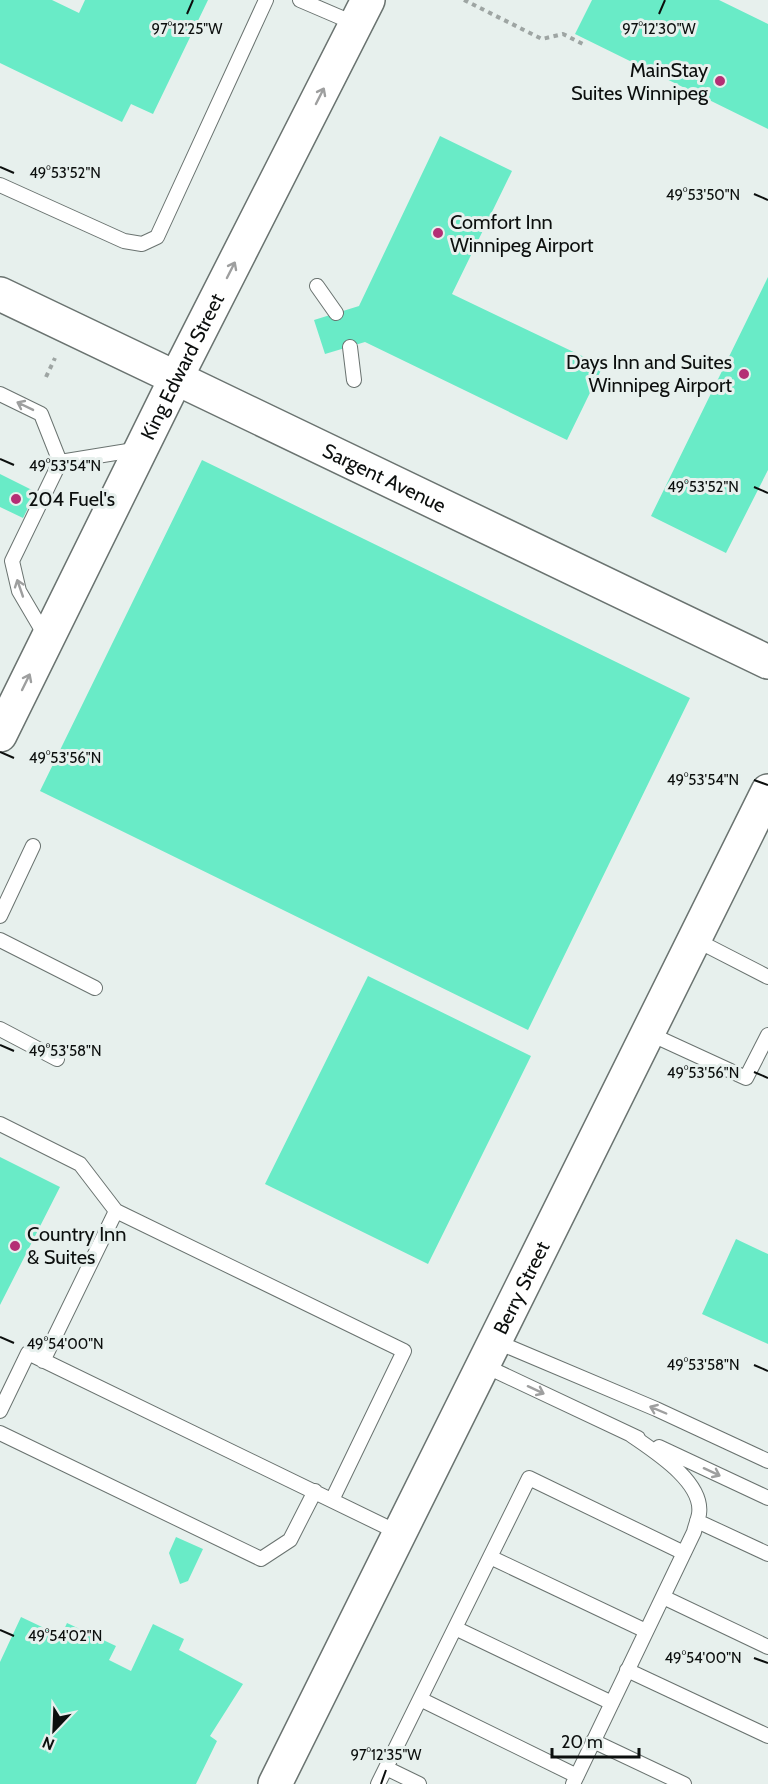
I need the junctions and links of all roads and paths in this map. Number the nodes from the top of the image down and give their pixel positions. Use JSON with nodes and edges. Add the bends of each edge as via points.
{"nodes":[{"id":1,"x":266,"y":0,"type":"edge"},
{"id":2,"x":300,"y":0,"type":"edge"},
{"id":3,"x":464,"y":0,"type":"edge"},
{"id":4,"x":362,"y":12,"type":"edge"},
{"id":5,"x":583,"y":44,"type":"dead end"},
{"id":6,"x":0,"y":185,"type":"edge"},
{"id":7,"x":317,"y":286,"type":"dead end"},
{"id":8,"x":0,"y":294,"type":"edge"},
{"id":9,"x":336,"y":313,"type":"dead end"},
{"id":10,"x":350,"y":347,"type":"dead end"},
{"id":11,"x":55,"y":358,"type":"dead end"},
{"id":12,"x":46,"y":376,"type":"dead end"},
{"id":13,"x":176,"y":378,"type":"junction"},
{"id":14,"x":354,"y":380,"type":"dead end"},
{"id":15,"x":0,"y":394,"type":"edge"},
{"id":16,"x":141,"y":449,"type":"junction"},
{"id":17,"x":60,"y":462,"type":"junction"},
{"id":18,"x":6,"y":558,"type":"edge"},
{"id":19,"x":47,"y":639,"type":"junction"},
{"id":20,"x":768,"y":662,"type":"edge"},
{"id":21,"x":0,"y":735,"type":"edge"},
{"id":22,"x":768,"y":791,"type":"edge"},
{"id":23,"x":33,"y":846,"type":"dead end"},
{"id":24,"x":0,"y":916,"type":"edge"},
{"id":25,"x":0,"y":940,"type":"edge"},
{"id":26,"x":696,"y":940,"type":"junction"},
{"id":27,"x":768,"y":977,"type":"edge"},
{"id":28,"x":95,"y":988,"type":"dead end"},
{"id":29,"x":0,"y":1029,"type":"edge"},
{"id":30,"x":648,"y":1033,"type":"junction"},
{"id":31,"x":768,"y":1035,"type":"edge"},
{"id":32,"x":57,"y":1059,"type":"dead end"},
{"id":33,"x":0,"y":1124,"type":"edge"},
{"id":34,"x":116,"y":1211,"type":"junction"},
{"id":35,"x":489,"y":1353,"type":"junction"},
{"id":36,"x":43,"y":1361,"type":"junction"},
{"id":37,"x":0,"y":1411,"type":"edge"},
{"id":38,"x":0,"y":1433,"type":"edge"},
{"id":39,"x":632,"y":1435,"type":"junction"},
{"id":40,"x":768,"y":1461,"type":"edge"},
{"id":41,"x":315,"y":1491,"type":"junction"},
{"id":42,"x":768,"y":1498,"type":"edge"},
{"id":43,"x":332,"y":1500,"type":"junction"},
{"id":44,"x":697,"y":1521,"type":"junction"},
{"id":45,"x":399,"y":1533,"type":"junction"},
{"id":46,"x":684,"y":1553,"type":"junction"},
{"id":47,"x":768,"y":1554,"type":"edge"},
{"id":48,"x":490,"y":1557,"type":"junction"},
{"id":49,"x":663,"y":1597,"type":"junction"},
{"id":50,"x":455,"y":1628,"type":"junction"},
{"id":51,"x":646,"y":1631,"type":"junction"},
{"id":52,"x":768,"y":1647,"type":"edge"},
{"id":53,"x":627,"y":1670,"type":"junction"},
{"id":54,"x":420,"y":1699,"type":"junction"},
{"id":55,"x":612,"y":1703,"type":"junction"},
{"id":56,"x":768,"y":1736,"type":"edge"},
{"id":57,"x":593,"y":1741,"type":"junction"},
{"id":58,"x":386,"y":1768,"type":"junction"},
{"id":59,"x":575,"y":1780,"type":"edge"},
{"id":60,"x":275,"y":1784,"type":"edge"},
{"id":61,"x":378,"y":1784,"type":"edge"},
{"id":62,"x":419,"y":1784,"type":"edge"},
{"id":63,"x":684,"y":1784,"type":"edge"}],
"edges":[{"from":1,"to":6,"type":"lane","via":[[157,237],[142,244],[124,241]]},
{"from":2,"to":4,"type":"lane"},
{"from":3,"to":5,"type":"path","via":[[543,39],[563,34]]},
{"from":13,"to":4,"type":"street","name":"King Edward Street","one_way":true},
{"from":7,"to":9,"type":"lane"},
{"from":8,"to":13,"type":"street","name":"Sargent Avenue"},
{"from":10,"to":14,"type":"lane"},
{"from":11,"to":12,"type":"path"},
{"from":13,"to":16,"type":"street","name":"King Edward Street"},
{"from":13,"to":20,"type":"street","name":"Sargent Avenue"},
{"from":17,"to":15,"type":"lane","one_way":true,"via":[[41,414]]},
{"from":16,"to":17,"type":"lane"},
{"from":16,"to":19,"type":"street","name":"King Edward Street"},
{"from":17,"to":18,"type":"lane"},
{"from":19,"to":18,"type":"lane","one_way":true,"via":[[19,591]]},
{"from":21,"to":19,"type":"street","name":"King Edward Street","one_way":true},
{"from":22,"to":26,"type":"street","name":"Berry Street"},
{"from":23,"to":24,"type":"lane"},
{"from":25,"to":28,"type":"lane"},
{"from":26,"to":27,"type":"lane"},
{"from":26,"to":30,"type":"street","name":"Berry Street"},
{"from":29,"to":32,"type":"lane"},
{"from":30,"to":31,"type":"lane","via":[[746,1078]]},
{"from":30,"to":35,"type":"street","name":"Berry Street"},
{"from":33,"to":34,"type":"lane","via":[[80,1164]]},
{"from":34,"to":36,"type":"lane"},
{"from":34,"to":43,"type":"lane","via":[[405,1351]]},
{"from":35,"to":39,"type":"lane","one_way":true},
{"from":40,"to":35,"type":"lane","one_way":true,"via":[[656,1409]]},
{"from":35,"to":45,"type":"street","name":"Berry Street"},
{"from":36,"to":37,"type":"lane","via":[[28,1353]]},
{"from":36,"to":41,"type":"lane"},
{"from":38,"to":41,"type":"lane","via":[[261,1559],[290,1540]]},
{"from":39,"to":42,"type":"lane","one_way":true},
{"from":39,"to":44,"type":"lane","via":[[670,1463],[695,1490],[700,1512]]},
{"from":41,"to":43,"type":"lane"},
{"from":43,"to":45,"type":"lane"},
{"from":44,"to":46,"type":"lane"},
{"from":44,"to":47,"type":"lane"},
{"from":45,"to":60,"type":"street","name":"Berry Street"},
{"from":46,"to":48,"type":"lane","via":[[529,1478]]},
{"from":46,"to":49,"type":"lane"},
{"from":48,"to":50,"type":"lane"},
{"from":48,"to":51,"type":"lane"},
{"from":49,"to":51,"type":"lane"},
{"from":49,"to":52,"type":"lane"},
{"from":50,"to":54,"type":"lane"},
{"from":50,"to":55,"type":"lane"},
{"from":51,"to":53,"type":"lane"},
{"from":53,"to":55,"type":"lane"},
{"from":53,"to":56,"type":"lane"},
{"from":54,"to":58,"type":"lane"},
{"from":54,"to":59,"type":"lane"},
{"from":55,"to":57,"type":"lane"},
{"from":57,"to":59,"type":"lane"},
{"from":57,"to":63,"type":"lane"},
{"from":58,"to":61,"type":"lane"},
{"from":58,"to":62,"type":"lane"}]}
